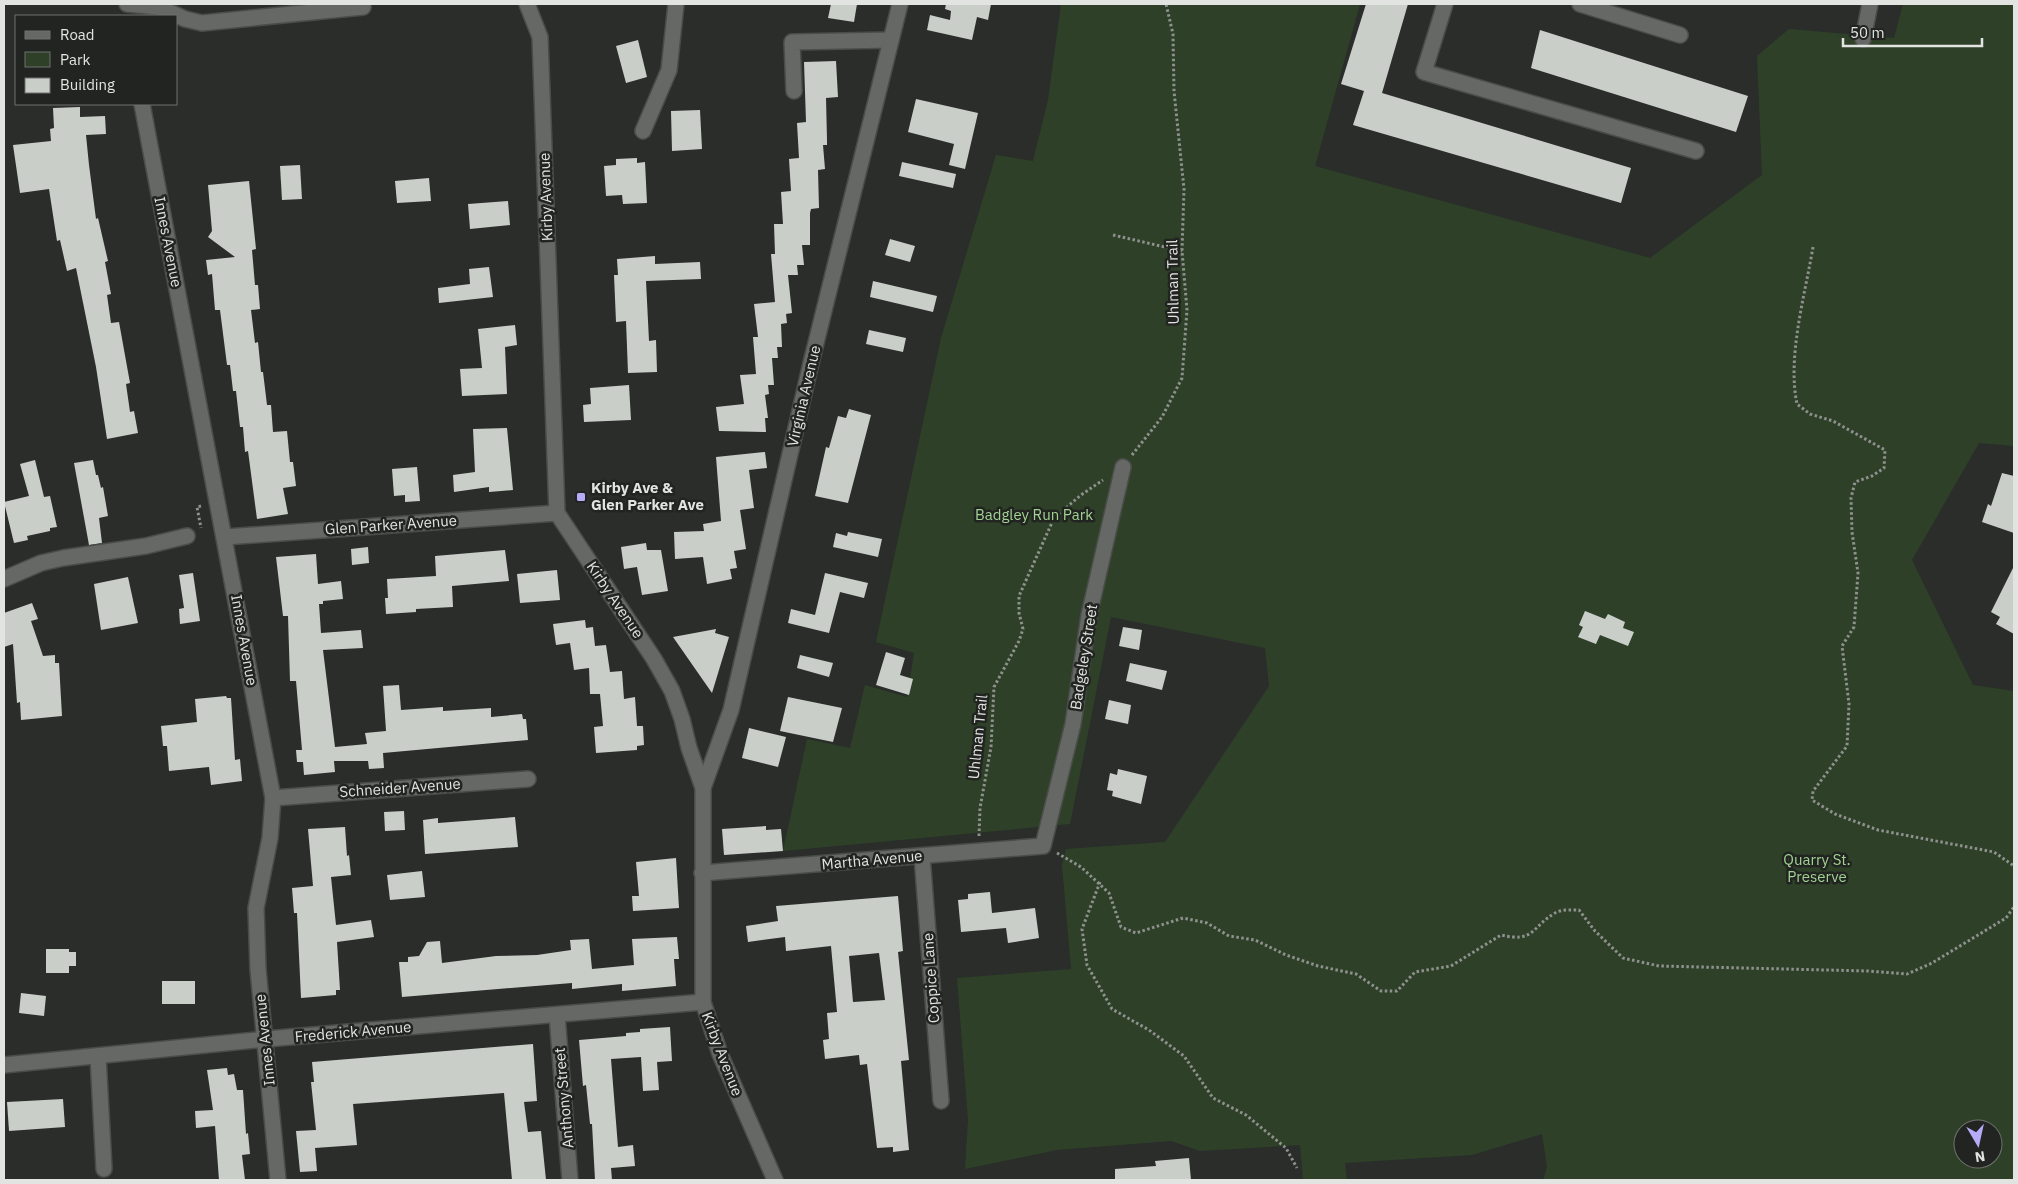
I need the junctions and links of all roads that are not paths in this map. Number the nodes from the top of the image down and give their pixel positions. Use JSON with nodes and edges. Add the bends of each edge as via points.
{"nodes":[{"id":1,"x":127,"y":4,"type":"edge"},
{"id":2,"x":527,"y":4,"type":"edge"},
{"id":3,"x":900,"y":4,"type":"edge"},
{"id":4,"x":1445,"y":4,"type":"edge"},
{"id":5,"x":1580,"y":4,"type":"edge"},
{"id":6,"x":1870,"y":4,"type":"edge"},
{"id":7,"x":676,"y":5,"type":"edge"},
{"id":8,"x":363,"y":7,"type":"dead end"},
{"id":9,"x":176,"y":15,"type":"edge"},
{"id":10,"x":178,"y":16,"type":"edge"},
{"id":11,"x":1680,"y":35,"type":"dead end"},
{"id":12,"x":1863,"y":39,"type":"dead end"},
{"id":13,"x":891,"y":40,"type":"junction"},
{"id":14,"x":794,"y":91,"type":"dead end"},
{"id":15,"x":142,"y":105,"type":"edge"},
{"id":16,"x":643,"y":131,"type":"dead end"},
{"id":17,"x":1696,"y":151,"type":"dead end"},
{"id":18,"x":1123,"y":467,"type":"road end"},
{"id":19,"x":557,"y":513,"type":"junction"},
{"id":20,"x":187,"y":536,"type":"dead end"},
{"id":21,"x":225,"y":537,"type":"junction"},
{"id":22,"x":4,"y":579,"type":"edge"},
{"id":23,"x":528,"y":779,"type":"dead end"},
{"id":24,"x":703,"y":788,"type":"junction"},
{"id":25,"x":273,"y":798,"type":"junction"},
{"id":26,"x":1043,"y":846,"type":"joint"},
{"id":27,"x":922,"y":856,"type":"junction"},
{"id":28,"x":702,"y":873,"type":"junction"},
{"id":29,"x":703,"y":1002,"type":"junction"},
{"id":30,"x":557,"y":1015,"type":"junction"},
{"id":31,"x":266,"y":1039,"type":"junction"},
{"id":32,"x":98,"y":1056,"type":"junction"},
{"id":33,"x":4,"y":1065,"type":"edge"},
{"id":34,"x":941,"y":1100,"type":"dead end"},
{"id":35,"x":104,"y":1169,"type":"dead end"},
{"id":36,"x":278,"y":1180,"type":"edge"},
{"id":37,"x":570,"y":1180,"type":"edge"},
{"id":38,"x":775,"y":1180,"type":"edge"}],
"edges":[{"from":1,"to":9,"type":"street","via":[[159,7]]},
{"from":2,"to":19,"type":"street","name":"Kirby Avenue","via":[[540,36]]},
{"from":3,"to":13,"type":"street","name":"Virginia Avenue"},
{"from":4,"to":17,"type":"street","via":[[1424,72]]},
{"from":5,"to":11,"type":"street"},
{"from":6,"to":12,"type":"street"},
{"from":7,"to":16,"type":"street","via":[[669,70]]},
{"from":8,"to":10,"type":"street","via":[[202,23]]},
{"from":13,"to":14,"type":"street","via":[[792,42]]},
{"from":13,"to":24,"type":"street","name":"Virginia Avenue","via":[[811,364],[731,710]]},
{"from":15,"to":21,"type":"street","name":"Innes Avenue"},
{"from":18,"to":26,"type":"street","name":"Badgeley Street","via":[[1089,615],[1074,724]]},
{"from":19,"to":21,"type":"street","name":"Glen Parker Avenue"},
{"from":19,"to":24,"type":"street","name":"Kirby Avenue","via":[[672,691]]},
{"from":20,"to":22,"type":"street","via":[[40,563]]},
{"from":21,"to":25,"type":"street","name":"Innes Avenue"},
{"from":23,"to":25,"type":"street","name":"Schneider Avenue"},
{"from":24,"to":28,"type":"street","name":"Kirby Avenue"},
{"from":25,"to":31,"type":"street","name":"Innes Avenue","via":[[270,838],[256,908],[258,970]]},
{"from":26,"to":27,"type":"street","name":"Martha Avenue"},
{"from":27,"to":28,"type":"street","name":"Martha Avenue"},
{"from":27,"to":34,"type":"street","name":"Coppice Lane"},
{"from":28,"to":29,"type":"street","name":"Kirby Avenue"},
{"from":29,"to":30,"type":"street","name":"Frederick Avenue"},
{"from":29,"to":38,"type":"street","name":"Kirby Avenue","via":[[720,1054]]},
{"from":30,"to":31,"type":"street","name":"Frederick Avenue"},
{"from":30,"to":37,"type":"street","name":"Anthony Street"},
{"from":31,"to":32,"type":"street","name":"Frederick Avenue"},
{"from":31,"to":36,"type":"street","name":"Innes Avenue"},
{"from":32,"to":33,"type":"street","name":"Frederick Avenue"},
{"from":32,"to":35,"type":"street"}]}
